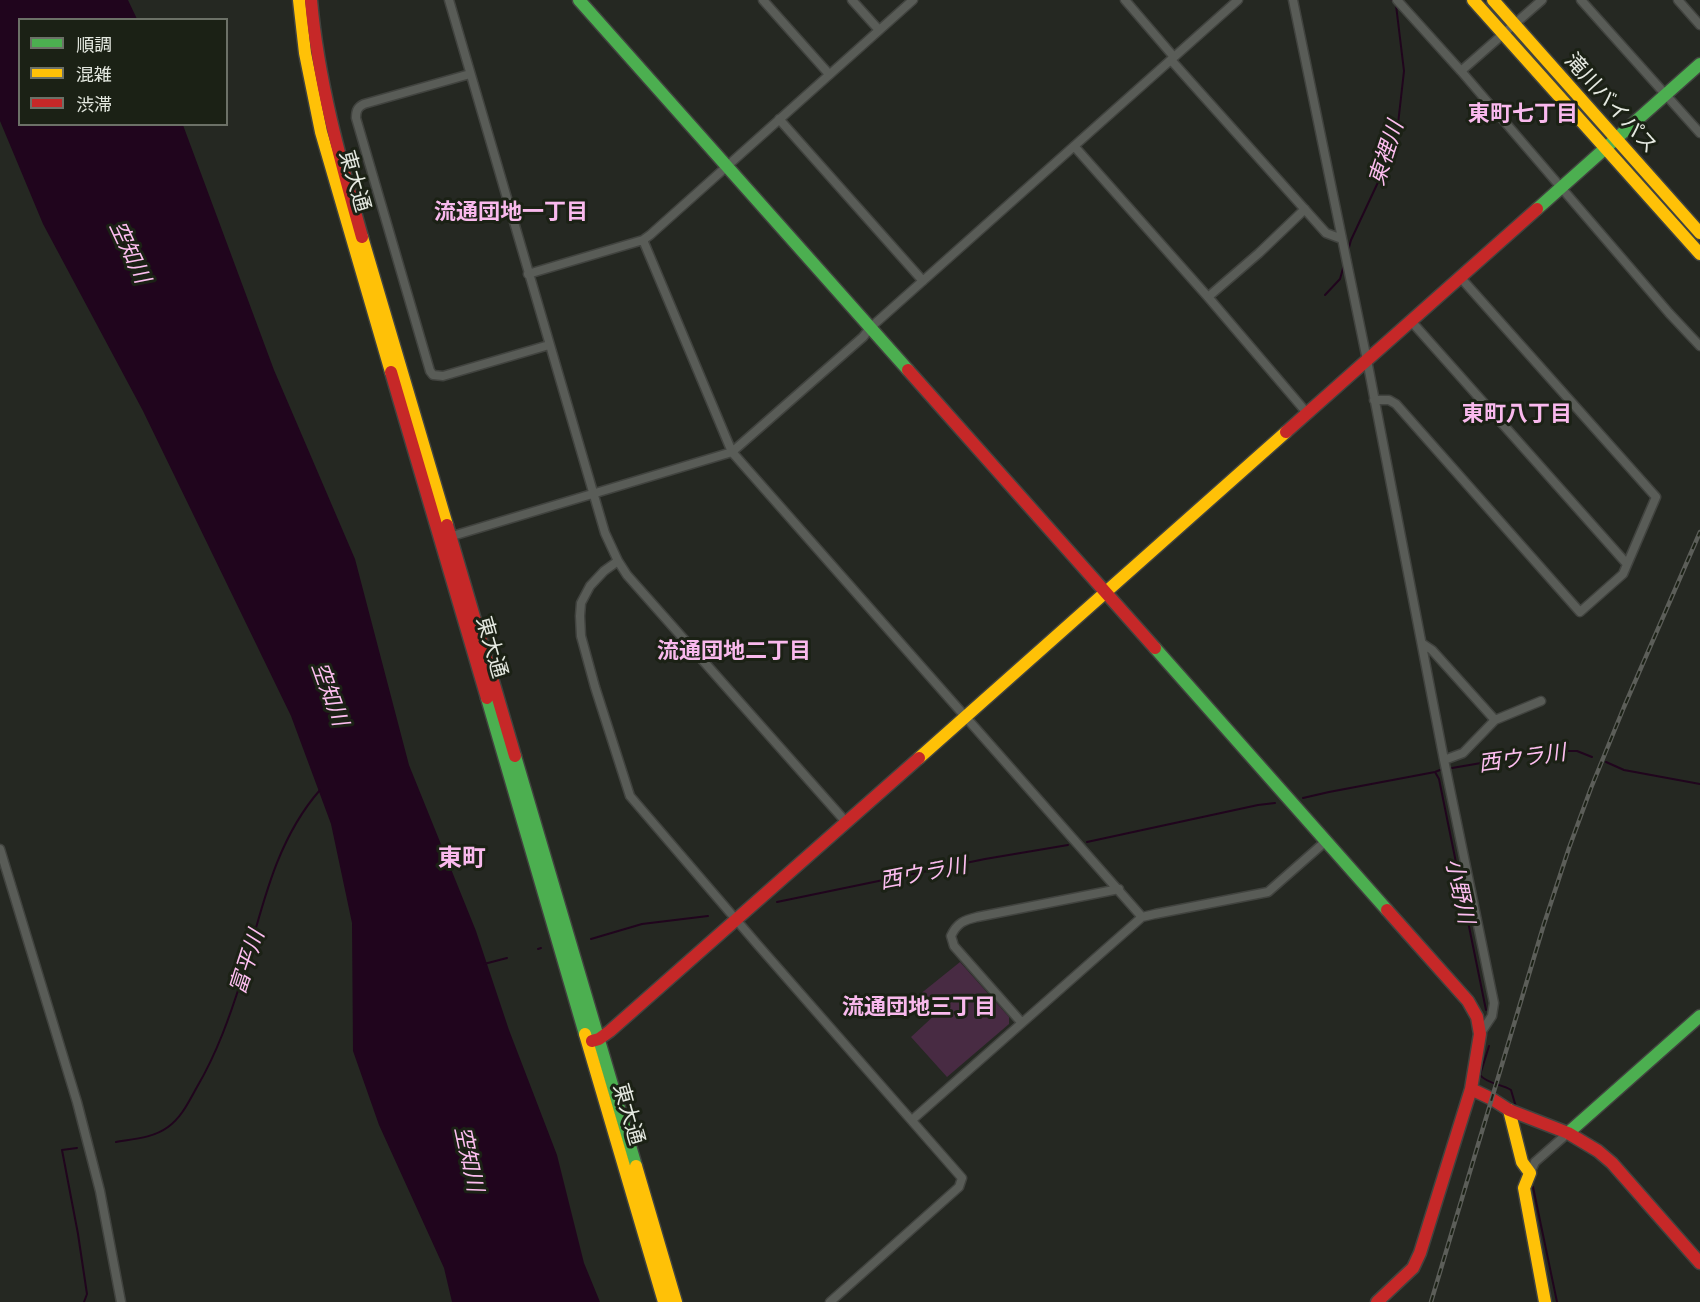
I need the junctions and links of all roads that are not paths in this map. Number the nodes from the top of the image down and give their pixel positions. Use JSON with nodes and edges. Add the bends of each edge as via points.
{"nodes":[{"id":1,"x":299,"y":0,"type":"edge"},
{"id":2,"x":311,"y":0,"type":"edge"},
{"id":3,"x":449,"y":0,"type":"edge"},
{"id":4,"x":579,"y":0,"type":"edge"},
{"id":5,"x":763,"y":0,"type":"edge"},
{"id":6,"x":852,"y":0,"type":"edge"},
{"id":7,"x":913,"y":0,"type":"edge"},
{"id":8,"x":1125,"y":0,"type":"edge"},
{"id":9,"x":1238,"y":0,"type":"edge"},
{"id":10,"x":1293,"y":0,"type":"edge"},
{"id":11,"x":1397,"y":0,"type":"edge"},
{"id":12,"x":1473,"y":0,"type":"edge"},
{"id":13,"x":1493,"y":0,"type":"edge"},
{"id":14,"x":1542,"y":0,"type":"edge"},
{"id":15,"x":1581,"y":0,"type":"edge"},
{"id":16,"x":1678,"y":0,"type":"edge"},
{"id":17,"x":1515,"y":24,"type":"junction"},
{"id":18,"x":1700,"y":25,"type":"edge"},
{"id":19,"x":879,"y":30,"type":"junction"},
{"id":20,"x":1503,"y":33,"type":"junction"},
{"id":21,"x":1173,"y":58,"type":"junction"},
{"id":22,"x":1700,"y":64,"type":"edge"},
{"id":23,"x":1461,"y":71,"type":"junction"},
{"id":24,"x":470,"y":74,"type":"junction"},
{"id":25,"x":829,"y":74,"type":"junction"},
{"id":26,"x":1666,"y":95,"type":"junction"},
{"id":27,"x":779,"y":119,"type":"junction"},
{"id":28,"x":1700,"y":133,"type":"edge"},
{"id":29,"x":1617,"y":138,"type":"junction"},
{"id":30,"x":1074,"y":146,"type":"junction"},
{"id":31,"x":1606,"y":149,"type":"junction"},
{"id":32,"x":726,"y":166,"type":"junction"},
{"id":33,"x":1562,"y":188,"type":"junction"},
{"id":34,"x":1305,"y":209,"type":"junction"},
{"id":35,"x":1700,"y":233,"type":"edge"},
{"id":36,"x":1342,"y":239,"type":"junction"},
{"id":37,"x":643,"y":240,"type":"junction"},
{"id":38,"x":1700,"y":254,"type":"edge"},
{"id":39,"x":528,"y":274,"type":"junction"},
{"id":40,"x":1460,"y":277,"type":"junction"},
{"id":41,"x":923,"y":281,"type":"junction"},
{"id":42,"x":1208,"y":297,"type":"junction"},
{"id":43,"x":1411,"y":321,"type":"junction"},
{"id":44,"x":870,"y":328,"type":"junction"},
{"id":45,"x":549,"y":345,"type":"junction"},
{"id":46,"x":1700,"y":346,"type":"edge"},
{"id":47,"x":1367,"y":360,"type":"junction"},
{"id":48,"x":1374,"y":400,"type":"junction"},
{"id":49,"x":1307,"y":413,"type":"junction"},
{"id":50,"x":732,"y":452,"type":"junction"},
{"id":51,"x":592,"y":494,"type":"junction"},
{"id":52,"x":446,"y":538,"type":"junction"},
{"id":53,"x":618,"y":561,"type":"junction"},
{"id":54,"x":1627,"y":564,"type":"junction"},
{"id":55,"x":1105,"y":593,"type":"junction"},
{"id":56,"x":1423,"y":644,"type":"junction"},
{"id":57,"x":1541,"y":702,"type":"dead end"},
{"id":58,"x":965,"y":716,"type":"junction"},
{"id":59,"x":1495,"y":720,"type":"junction"},
{"id":60,"x":1444,"y":760,"type":"junction"},
{"id":61,"x":846,"y":822,"type":"junction"},
{"id":62,"x":1326,"y":841,"type":"junction"},
{"id":63,"x":0,"y":849,"type":"edge"},
{"id":64,"x":1119,"y":889,"type":"junction"},
{"id":65,"x":1142,"y":917,"type":"junction"},
{"id":66,"x":736,"y":920,"type":"junction"},
{"id":67,"x":1700,"y":1016,"type":"edge"},
{"id":68,"x":1022,"y":1023,"type":"junction"},
{"id":69,"x":1480,"y":1034,"type":"junction"},
{"id":70,"x":593,"y":1040,"type":"junction"},
{"id":71,"x":1471,"y":1089,"type":"junction"},
{"id":72,"x":1509,"y":1110,"type":"junction"},
{"id":73,"x":912,"y":1120,"type":"junction"},
{"id":74,"x":1568,"y":1133,"type":"junction"},
{"id":75,"x":1530,"y":1173,"type":"junction"},
{"id":76,"x":1700,"y":1263,"type":"edge"},
{"id":77,"x":120,"y":1302,"type":"edge"},
{"id":78,"x":664,"y":1302,"type":"edge"},
{"id":79,"x":676,"y":1302,"type":"edge"},
{"id":80,"x":830,"y":1302,"type":"edge"},
{"id":81,"x":1377,"y":1302,"type":"edge"},
{"id":82,"x":1545,"y":1302,"type":"edge"}],
"edges":[{"from":1,"to":52,"type":"main road","name":"東大通","via":[[316,116]]},
{"from":2,"to":52,"type":"main road","name":"東大通","via":[[328,111]]},
{"from":3,"to":24,"type":"street"},
{"from":4,"to":32,"type":"main road"},
{"from":5,"to":25,"type":"street"},
{"from":6,"to":19,"type":"street"},
{"from":7,"to":19,"type":"street"},
{"from":8,"to":21,"type":"street"},
{"from":9,"to":21,"type":"street"},
{"from":10,"to":36,"type":"street"},
{"from":11,"to":23,"type":"street"},
{"from":12,"to":20,"type":"main road","name":"滝川バイパス"},
{"from":13,"to":17,"type":"main road","name":"滝川バイパス"},
{"from":14,"to":17,"type":"street"},
{"from":15,"to":26,"type":"street"},
{"from":16,"to":18,"type":"street"},
{"from":17,"to":20,"type":"street"},
{"from":17,"to":29,"type":"main road","name":"滝川バイパス"},
{"from":19,"to":25,"type":"street"},
{"from":20,"to":23,"type":"street"},
{"from":20,"to":31,"type":"main road","name":"滝川バイパス"},
{"from":21,"to":30,"type":"street"},
{"from":21,"to":34,"type":"street"},
{"from":22,"to":26,"type":"main road"},
{"from":23,"to":33,"type":"street"},
{"from":24,"to":39,"type":"street"},
{"from":24,"to":45,"type":"street","via":[[364,104],[356,118],[433,375],[443,376]]},
{"from":25,"to":27,"type":"street"},
{"from":26,"to":28,"type":"street"},
{"from":26,"to":29,"type":"main road"},
{"from":27,"to":32,"type":"street"},
{"from":27,"to":41,"type":"street"},
{"from":29,"to":31,"type":"main road"},
{"from":29,"to":35,"type":"main road","name":"滝川バイパス"},
{"from":30,"to":41,"type":"street"},
{"from":30,"to":42,"type":"street"},
{"from":31,"to":33,"type":"main road"},
{"from":31,"to":38,"type":"main road","name":"滝川バイパス"},
{"from":32,"to":37,"type":"street"},
{"from":32,"to":44,"type":"main road"},
{"from":33,"to":40,"type":"main road"},
{"from":33,"to":46,"type":"street"},
{"from":34,"to":36,"type":"street","via":[[1326,233]]},
{"from":34,"to":42,"type":"street"},
{"from":36,"to":47,"type":"street"},
{"from":37,"to":39,"type":"street"},
{"from":37,"to":50,"type":"street"},
{"from":39,"to":45,"type":"street"},
{"from":40,"to":43,"type":"main road"},
{"from":40,"to":54,"type":"street","via":[[1656,497]]},
{"from":41,"to":44,"type":"street"},
{"from":42,"to":49,"type":"street"},
{"from":43,"to":47,"type":"main road"},
{"from":43,"to":54,"type":"street"},
{"from":44,"to":50,"type":"street"},
{"from":44,"to":55,"type":"main road"},
{"from":45,"to":51,"type":"street"},
{"from":47,"to":48,"type":"street"},
{"from":47,"to":49,"type":"main road"},
{"from":48,"to":54,"type":"street","via":[[1396,404],[1580,612],[1623,574]]},
{"from":48,"to":56,"type":"street"},
{"from":49,"to":55,"type":"main road"},
{"from":50,"to":51,"type":"street"},
{"from":50,"to":58,"type":"street"},
{"from":51,"to":52,"type":"street"},
{"from":51,"to":53,"type":"street"},
{"from":52,"to":70,"type":"main road","name":"東大通"},
{"from":53,"to":61,"type":"street"},
{"from":53,"to":66,"type":"street","via":[[590,586],[581,603],[580,616],[581,636],[624,779],[636,804]]},
{"from":55,"to":58,"type":"main road"},
{"from":55,"to":62,"type":"main road"},
{"from":56,"to":59,"type":"street"},
{"from":56,"to":60,"type":"street"},
{"from":57,"to":59,"type":"street"},
{"from":58,"to":61,"type":"main road"},
{"from":58,"to":64,"type":"street"},
{"from":59,"to":60,"type":"street","via":[[1462,753]]},
{"from":60,"to":69,"type":"street","via":[[1494,1003],[1492,1016]]},
{"from":61,"to":66,"type":"main road"},
{"from":62,"to":65,"type":"street","via":[[1268,892]]},
{"from":62,"to":69,"type":"main road","via":[[1468,1001]]},
{"from":63,"to":77,"type":"street","via":[[80,1113],[100,1191]]},
{"from":64,"to":65,"type":"street"},
{"from":64,"to":68,"type":"street","via":[[977,917],[961,921],[954,928],[954,946]]},
{"from":65,"to":68,"type":"street"},
{"from":66,"to":70,"type":"main road","via":[[610,1031]]},
{"from":66,"to":73,"type":"street"},
{"from":67,"to":74,"type":"main road"},
{"from":68,"to":73,"type":"street"},
{"from":69,"to":71,"type":"main road"},
{"from":70,"to":78,"type":"main road","name":"東大通"},
{"from":70,"to":79,"type":"main road","name":"東大通"},
{"from":71,"to":72,"type":"main road"},
{"from":71,"to":81,"type":"main road","via":[[1420,1253],[1413,1268]]},
{"from":72,"to":74,"type":"main road"},
{"from":72,"to":75,"type":"main road","via":[[1522,1162]]},
{"from":73,"to":80,"type":"street","via":[[959,1173],[962,1183]]},
{"from":74,"to":75,"type":"street","via":[[1535,1162]]},
{"from":74,"to":76,"type":"main road","via":[[1612,1163]]},
{"from":75,"to":82,"type":"main road","via":[[1524,1188]]}]}
